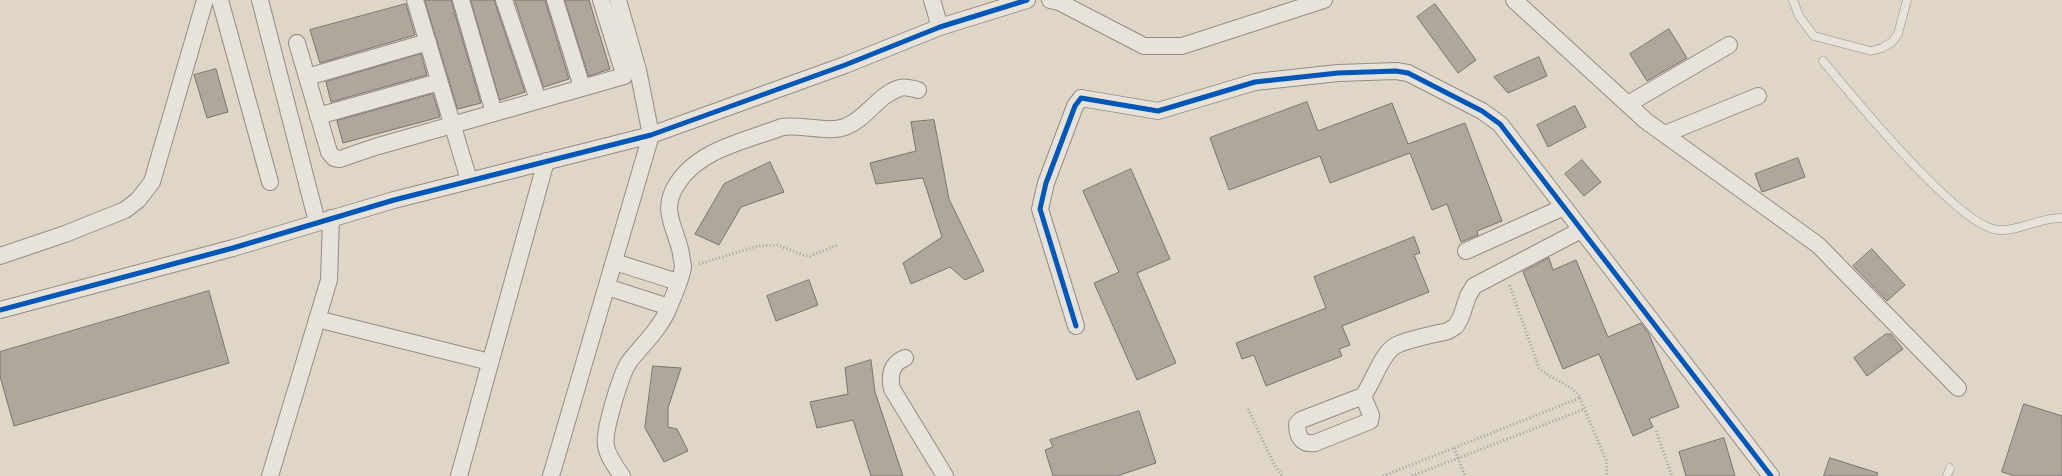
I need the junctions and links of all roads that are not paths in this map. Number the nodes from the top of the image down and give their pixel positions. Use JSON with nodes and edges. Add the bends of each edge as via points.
{"nodes":[{"id":1,"x":205,"y":0,"type":"edge"},
{"id":2,"x":220,"y":0,"type":"edge"},
{"id":3,"x":260,"y":0,"type":"edge"},
{"id":4,"x":415,"y":0,"type":"edge"},
{"id":5,"x":462,"y":0,"type":"edge"},
{"id":6,"x":504,"y":0,"type":"edge"},
{"id":7,"x":556,"y":0,"type":"edge"},
{"id":8,"x":601,"y":0,"type":"edge"},
{"id":9,"x":618,"y":0,"type":"edge"},
{"id":10,"x":932,"y":0,"type":"edge"},
{"id":11,"x":1027,"y":0,"type":"edge"},
{"id":12,"x":1050,"y":0,"type":"edge"},
{"id":13,"x":1324,"y":0,"type":"edge"},
{"id":14,"x":1514,"y":0,"type":"edge"},
{"id":15,"x":1794,"y":0,"type":"edge"},
{"id":16,"x":1907,"y":0,"type":"edge"},
{"id":17,"x":940,"y":27,"type":"junction"},
{"id":18,"x":428,"y":42,"type":"junction"},
{"id":19,"x":297,"y":43,"type":"dead end"},
{"id":20,"x":1729,"y":45,"type":"dead end"},
{"id":21,"x":1823,"y":61,"type":"dead end"},
{"id":22,"x":307,"y":77,"type":"junction"},
{"id":23,"x":439,"y":82,"type":"junction"},
{"id":24,"x":582,"y":87,"type":"junction"},
{"id":25,"x":918,"y":90,"type":"dead end"},
{"id":26,"x":1758,"y":96,"type":"dead end"},
{"id":27,"x":538,"y":100,"type":"junction"},
{"id":28,"x":1628,"y":104,"type":"junction"},
{"id":29,"x":494,"y":113,"type":"junction"},
{"id":30,"x":318,"y":116,"type":"junction"},
{"id":31,"x":452,"y":125,"type":"junction"},
{"id":32,"x":1665,"y":134,"type":"junction"},
{"id":33,"x":651,"y":135,"type":"junction"},
{"id":34,"x":546,"y":161,"type":"junction"},
{"id":35,"x":469,"y":180,"type":"junction"},
{"id":36,"x":270,"y":182,"type":"dead end"},
{"id":37,"x":1564,"y":208,"type":"junction"},
{"id":38,"x":2062,"y":218,"type":"edge"},
{"id":39,"x":324,"y":220,"type":"junction"},
{"id":40,"x":1581,"y":230,"type":"junction"},
{"id":41,"x":1466,"y":251,"type":"dead end"},
{"id":42,"x":0,"y":256,"type":"edge"},
{"id":43,"x":615,"y":262,"type":"junction"},
{"id":44,"x":678,"y":282,"type":"junction"},
{"id":45,"x":607,"y":287,"type":"junction"},
{"id":46,"x":670,"y":307,"type":"junction"},
{"id":47,"x":0,"y":310,"type":"edge"},
{"id":48,"x":317,"y":319,"type":"junction"},
{"id":49,"x":1076,"y":326,"type":"dead end"},
{"id":50,"x":905,"y":358,"type":"dead end"},
{"id":51,"x":490,"y":362,"type":"junction"},
{"id":52,"x":1958,"y":388,"type":"dead end"},
{"id":53,"x":1363,"y":396,"type":"dead end"},
{"id":54,"x":270,"y":476,"type":"edge"},
{"id":55,"x":459,"y":476,"type":"edge"},
{"id":56,"x":552,"y":476,"type":"edge"},
{"id":57,"x":622,"y":476,"type":"edge"},
{"id":58,"x":945,"y":476,"type":"edge"},
{"id":59,"x":1771,"y":476,"type":"edge"}],
"edges":[{"from":1,"to":42,"type":"street","via":[[152,182],[138,200],[125,210]]},
{"from":2,"to":36,"type":"street"},
{"from":3,"to":39,"type":"street"},
{"from":4,"to":18,"type":"street"},
{"from":5,"to":29,"type":"street"},
{"from":6,"to":27,"type":"street"},
{"from":7,"to":24,"type":"street"},
{"from":8,"to":24,"type":"street","via":[[624,75]]},
{"from":9,"to":33,"type":"street","via":[[638,70]]},
{"from":10,"to":17,"type":"street"},
{"from":11,"to":17,"type":"street"},
{"from":12,"to":13,"type":"street","via":[[1144,46],[1164,47],[1182,46]]},
{"from":14,"to":28,"type":"street"},
{"from":15,"to":16,"type":"lane","via":[[1799,16],[1814,36],[1871,51],[1892,42],[1898,34]]},
{"from":17,"to":33,"type":"street"},
{"from":18,"to":22,"type":"street"},
{"from":18,"to":23,"type":"street"},
{"from":19,"to":22,"type":"street"},
{"from":20,"to":28,"type":"street"},
{"from":21,"to":38,"type":"lane","via":[[1868,116],[1947,198],[1982,223],[1999,230]]},
{"from":22,"to":30,"type":"street"},
{"from":23,"to":30,"type":"street"},
{"from":23,"to":31,"type":"street"},
{"from":24,"to":27,"type":"street"},
{"from":25,"to":44,"type":"street","via":[[901,87],[890,92],[847,126],[837,129],[782,127],[712,153],[695,163],[669,200],[670,218],[683,266]]},
{"from":26,"to":32,"type":"street"},
{"from":27,"to":29,"type":"street"},
{"from":28,"to":32,"type":"street"},
{"from":29,"to":31,"type":"street"},
{"from":30,"to":31,"type":"street","via":[[329,152],[340,159]]},
{"from":31,"to":35,"type":"street"},
{"from":32,"to":52,"type":"street","via":[[1818,245]]},
{"from":33,"to":34,"type":"street"},
{"from":33,"to":43,"type":"street"},
{"from":34,"to":35,"type":"street"},
{"from":34,"to":51,"type":"street"},
{"from":35,"to":39,"type":"street"},
{"from":37,"to":40,"type":"street"},
{"from":37,"to":41,"type":"street"},
{"from":37,"to":49,"type":"street","via":[[1500,124],[1482,111],[1408,73],[1338,73],[1255,82],[1158,111],[1081,98],[1074,106],[1040,209]]},
{"from":39,"to":47,"type":"street","via":[[233,248]]},
{"from":39,"to":48,"type":"street","via":[[329,280]]},
{"from":40,"to":53,"type":"street","via":[[1474,286],[1456,326],[1395,346]]},
{"from":40,"to":59,"type":"street"},
{"from":43,"to":44,"type":"street"},
{"from":43,"to":45,"type":"street"},
{"from":44,"to":46,"type":"street"},
{"from":45,"to":46,"type":"street"},
{"from":45,"to":56,"type":"street"},
{"from":46,"to":57,"type":"street","via":[[623,374],[606,432],[611,459]]},
{"from":48,"to":51,"type":"street"},
{"from":48,"to":54,"type":"street"},
{"from":50,"to":58,"type":"street","via":[[893,367],[892,389]]},
{"from":51,"to":55,"type":"street"}]}
